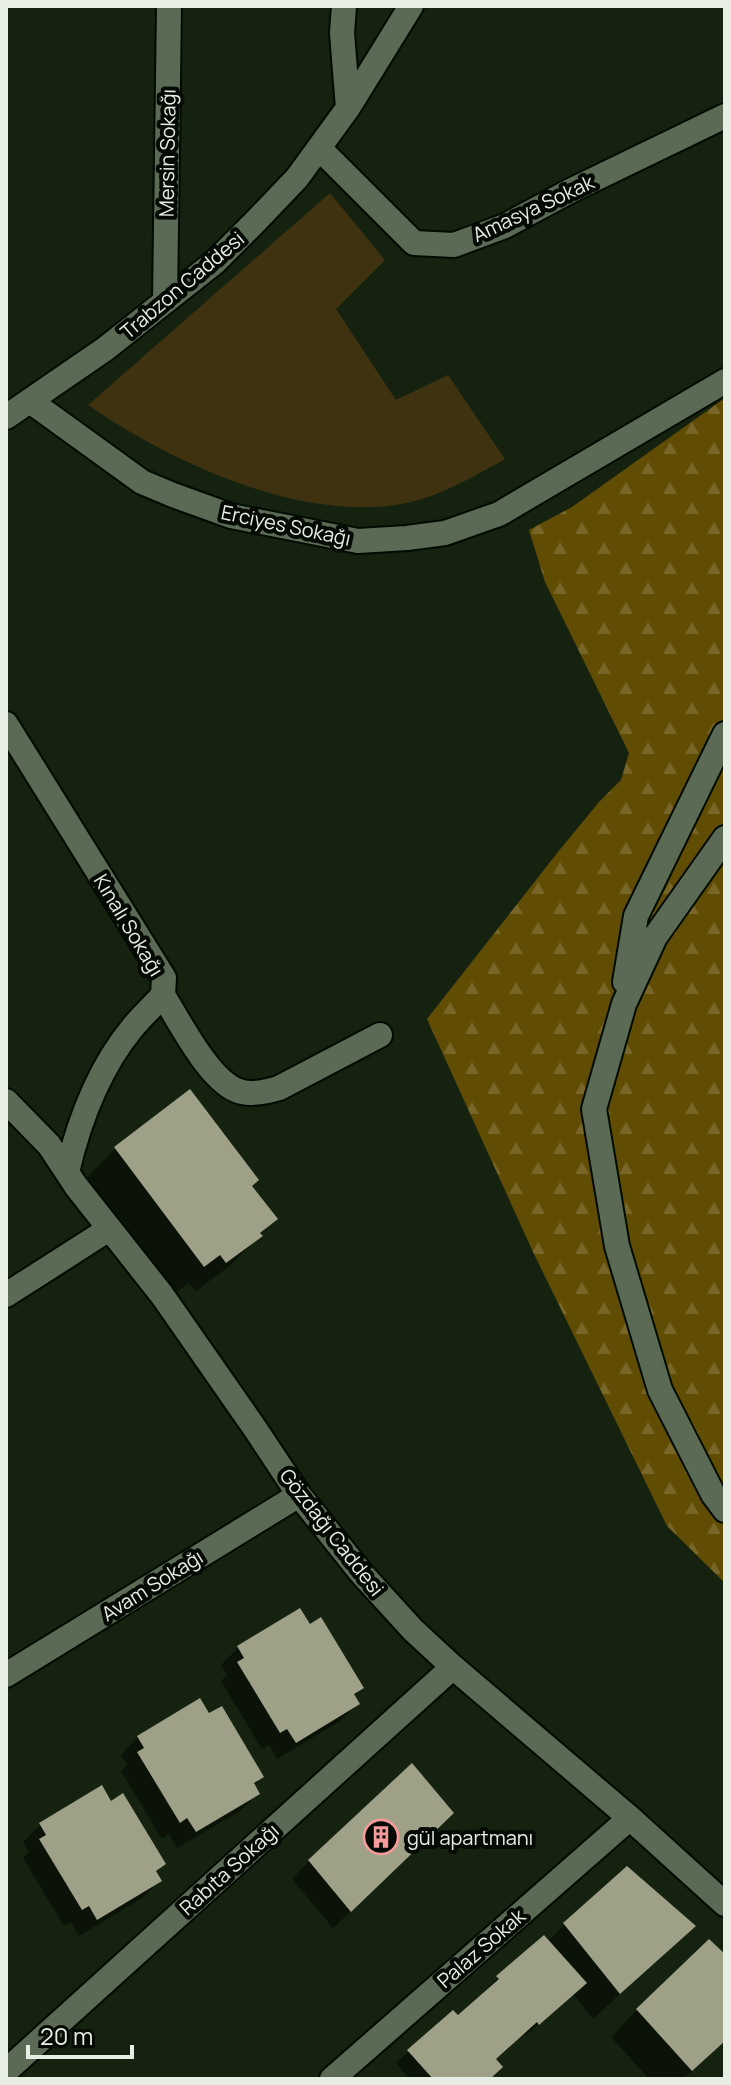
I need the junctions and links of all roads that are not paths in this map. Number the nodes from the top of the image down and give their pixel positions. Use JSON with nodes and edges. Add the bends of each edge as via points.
{"nodes":[{"id":1,"x":169,"y":6,"type":"edge"},
{"id":2,"x":344,"y":6,"type":"edge"},
{"id":3,"x":411,"y":6,"type":"edge"},
{"id":4,"x":348,"y":108,"type":"junction"},
{"id":5,"x":725,"y":116,"type":"edge"},
{"id":6,"x":319,"y":148,"type":"junction"},
{"id":7,"x":165,"y":300,"type":"junction"},
{"id":8,"x":725,"y":381,"type":"edge"},
{"id":9,"x":30,"y":401,"type":"junction"},
{"id":10,"x":6,"y":417,"type":"edge"},
{"id":11,"x":6,"y":724,"type":"edge"},
{"id":12,"x":725,"y":734,"type":"edge"},
{"id":13,"x":725,"y":838,"type":"edge"},
{"id":14,"x":163,"y":995,"type":"junction"},
{"id":15,"x":617,"y":1030,"type":"junction"},
{"id":16,"x":380,"y":1035,"type":"dead end"},
{"id":17,"x":6,"y":1101,"type":"edge"},
{"id":18,"x":67,"y":1172,"type":"junction"},
{"id":19,"x":109,"y":1229,"type":"junction"},
{"id":20,"x":6,"y":1295,"type":"edge"},
{"id":21,"x":299,"y":1495,"type":"junction"},
{"id":22,"x":725,"y":1510,"type":"edge"},
{"id":23,"x":453,"y":1667,"type":"junction"},
{"id":24,"x":6,"y":1675,"type":"edge"},
{"id":25,"x":630,"y":1818,"type":"junction"},
{"id":26,"x":725,"y":1904,"type":"edge"},
{"id":27,"x":6,"y":2071,"type":"edge"},
{"id":28,"x":332,"y":2079,"type":"edge"}],
"edges":[{"from":1,"to":7,"type":"street","name":"Mersin Sokağı"},
{"from":2,"to":4,"type":"street"},
{"from":3,"to":4,"type":"street","name":"Trabzon Caddesi"},
{"from":4,"to":6,"type":"street","name":"Trabzon Caddesi"},
{"from":5,"to":6,"type":"street","name":"Amasya Sokak","via":[[505,226],[454,245],[414,243]]},
{"from":6,"to":7,"type":"street","name":"Trabzon Caddesi","via":[[215,262]]},
{"from":7,"to":9,"type":"street","name":"Trabzon Caddesi"},
{"from":8,"to":9,"type":"street","name":"Erciyes Sokağı","via":[[499,514],[445,533],[358,541],[231,516],[142,482]]},
{"from":9,"to":10,"type":"street","name":"Trabzon Caddesi"},
{"from":11,"to":14,"type":"street","name":"Kınalı Sokağı","via":[[164,978]]},
{"from":12,"to":15,"type":"street","via":[[636,916]]},
{"from":13,"to":15,"type":"street","via":[[655,937]]},
{"from":14,"to":16,"type":"street","via":[[204,1061],[238,1092],[279,1088]]},
{"from":14,"to":18,"type":"street","name":"Kınalı Sokağı","via":[[112,1058],[77,1132]]},
{"from":15,"to":22,"type":"street","via":[[594,1109],[617,1246],[660,1390]]},
{"from":17,"to":18,"type":"street","name":"Gözdağı Caddesi"},
{"from":18,"to":19,"type":"street","name":"Gözdağı Caddesi"},
{"from":19,"to":20,"type":"street"},
{"from":19,"to":21,"type":"street","name":"Gözdağı Caddesi","via":[[170,1306]]},
{"from":21,"to":23,"type":"street","name":"Gözdağı Caddesi","via":[[362,1574]]},
{"from":21,"to":24,"type":"street","name":"Avam Sokağı"},
{"from":23,"to":25,"type":"street","name":"Gözdağı Caddesi"},
{"from":23,"to":27,"type":"street","name":"Rabıta Sokağı"},
{"from":25,"to":26,"type":"street","name":"Gözdağı Caddesi"},
{"from":25,"to":28,"type":"street","name":"Palaz Sokak"}]}
